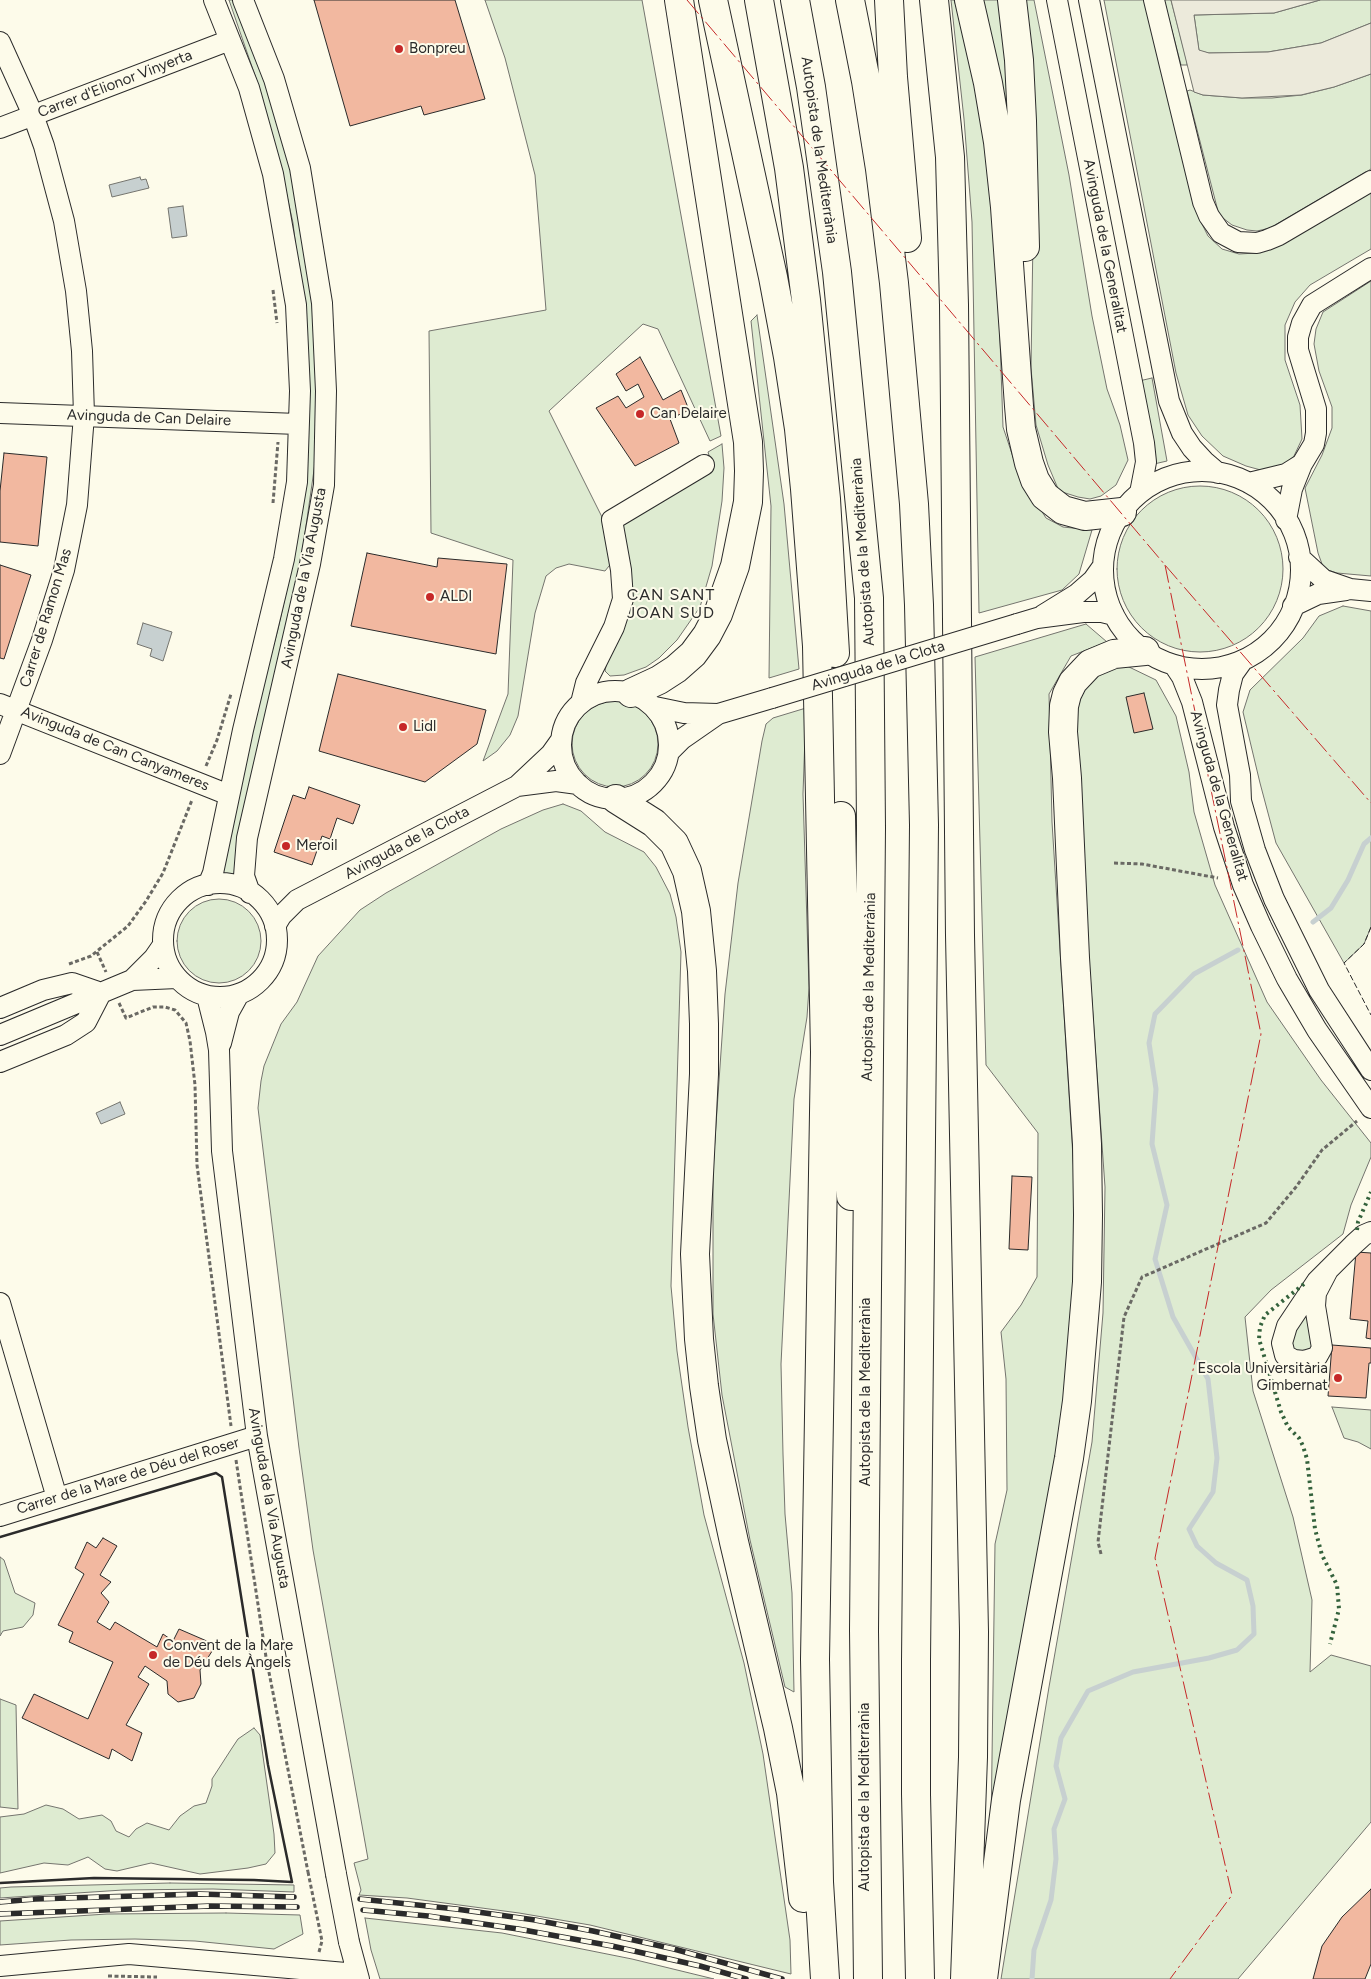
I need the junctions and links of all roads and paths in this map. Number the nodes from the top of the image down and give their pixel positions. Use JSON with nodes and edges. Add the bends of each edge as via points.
{"nodes":[{"id":1,"x":214,"y":0,"type":"edge"},
{"id":2,"x":243,"y":0,"type":"edge"},
{"id":3,"x":660,"y":0,"type":"edge"},
{"id":4,"x":679,"y":0,"type":"edge"},
{"id":5,"x":713,"y":0,"type":"edge"},
{"id":6,"x":759,"y":0,"type":"edge"},
{"id":7,"x":795,"y":0,"type":"edge"},
{"id":8,"x":850,"y":0,"type":"edge"},
{"id":9,"x":889,"y":0,"type":"edge"},
{"id":10,"x":934,"y":0,"type":"edge"},
{"id":11,"x":969,"y":0,"type":"edge"},
{"id":12,"x":1012,"y":0,"type":"edge"},
{"id":13,"x":1057,"y":0,"type":"edge"},
{"id":14,"x":1089,"y":0,"type":"edge"},
{"id":15,"x":1154,"y":0,"type":"edge"},
{"id":16,"x":230,"y":40,"type":"junction"},
{"id":17,"x":0,"y":42,"type":"edge"},
{"id":18,"x":33,"y":115,"type":"junction"},
{"id":19,"x":0,"y":128,"type":"edge"},
{"id":20,"x":1371,"y":181,"type":"edge"},
{"id":21,"x":1371,"y":268,"type":"edge"},
{"id":22,"x":272,"y":284,"type":"dead end"},
{"id":23,"x":277,"y":330,"type":"dead end"},
{"id":24,"x":1018,"y":406,"type":"junction"},
{"id":25,"x":0,"y":413,"type":"edge"},
{"id":26,"x":84,"y":415,"type":"junction"},
{"id":27,"x":278,"y":424,"type":"junction"},
{"id":28,"x":298,"y":424,"type":"junction"},
{"id":29,"x":1302,"y":464,"type":"junction"},
{"id":30,"x":704,"y":465,"type":"dead end"},
{"id":31,"x":1218,"y":473,"type":"junction"},
{"id":32,"x":1249,"y":483,"type":"junction"},
{"id":33,"x":1140,"y":492,"type":"junction"},
{"id":34,"x":914,"y":504,"type":"junction"},
{"id":35,"x":272,"y":509,"type":"dead end"},
{"id":36,"x":1122,"y":512,"type":"junction"},
{"id":37,"x":1286,"y":520,"type":"junction"},
{"id":38,"x":742,"y":536,"type":"junction"},
{"id":39,"x":1299,"y":557,"type":"junction"},
{"id":40,"x":1103,"y":566,"type":"junction"},
{"id":41,"x":1350,"y":589,"type":"junction"},
{"id":42,"x":1371,"y":591,"type":"edge"},
{"id":43,"x":1293,"y":606,"type":"junction"},
{"id":44,"x":1114,"y":615,"type":"junction"},
{"id":45,"x":1037,"y":618,"type":"junction"},
{"id":46,"x":1145,"y":651,"type":"junction"},
{"id":47,"x":1244,"y":660,"type":"junction"},
{"id":48,"x":597,"y":661,"type":"junction"},
{"id":49,"x":1174,"y":665,"type":"junction"},
{"id":50,"x":234,"y":685,"type":"dead end"},
{"id":51,"x":622,"y":692,"type":"junction"},
{"id":52,"x":581,"y":703,"type":"junction"},
{"id":53,"x":655,"y":707,"type":"junction"},
{"id":54,"x":8,"y":708,"type":"edge"},
{"id":55,"x":718,"y":714,"type":"junction"},
{"id":56,"x":562,"y":740,"type":"junction"},
{"id":57,"x":669,"y":752,"type":"junction"},
{"id":58,"x":0,"y":754,"type":"edge"},
{"id":59,"x":199,"y":783,"type":"junction"},
{"id":60,"x":578,"y":784,"type":"junction"},
{"id":61,"x":517,"y":786,"type":"junction"},
{"id":62,"x":229,"y":795,"type":"junction"},
{"id":63,"x":616,"y":799,"type":"junction"},
{"id":64,"x":1114,"y":863,"type":"dead end"},
{"id":65,"x":1218,"y":878,"type":"dead end"},
{"id":66,"x":208,"y":885,"type":"junction"},
{"id":67,"x":257,"y":899,"type":"junction"},
{"id":68,"x":297,"y":900,"type":"junction"},
{"id":69,"x":275,"y":926,"type":"junction"},
{"id":70,"x":163,"y":945,"type":"junction"},
{"id":71,"x":177,"y":978,"type":"junction"},
{"id":72,"x":132,"y":980,"type":"junction"},
{"id":73,"x":107,"y":990,"type":"junction"},
{"id":74,"x":239,"y":994,"type":"junction"},
{"id":75,"x":206,"y":996,"type":"junction"},
{"id":76,"x":0,"y":1008,"type":"edge"},
{"id":77,"x":0,"y":1035,"type":"edge"},
{"id":78,"x":219,"y":1050,"type":"junction"},
{"id":79,"x":0,"y":1062,"type":"edge"},
{"id":80,"x":1371,"y":1070,"type":"edge"},
{"id":81,"x":1364,"y":1115,"type":"edge"},
{"id":82,"x":1371,"y":1232,"type":"edge"},
{"id":83,"x":1328,"y":1270,"type":"dead end"},
{"id":84,"x":0,"y":1303,"type":"edge"},
{"id":85,"x":257,"y":1436,"type":"junction"},
{"id":86,"x":233,"y":1443,"type":"junction"},
{"id":87,"x":866,"y":1450,"type":"junction"},
{"id":88,"x":57,"y":1498,"type":"junction"},
{"id":89,"x":0,"y":1516,"type":"edge"},
{"id":90,"x":1101,"y":1554,"type":"dead end"},
{"id":91,"x":322,"y":1941,"type":"dead end"},
{"id":92,"x":0,"y":1966,"type":"edge"},
{"id":93,"x":102,"y":1976,"type":"dead end"},
{"id":94,"x":161,"y":1977,"type":"dead end"},
{"id":95,"x":358,"y":1977,"type":"edge"},
{"id":96,"x":810,"y":1979,"type":"edge"},
{"id":97,"x":825,"y":1979,"type":"edge"},
{"id":98,"x":868,"y":1979,"type":"edge"},
{"id":99,"x":920,"y":1979,"type":"edge"},
{"id":100,"x":965,"y":1979,"type":"edge"},
{"id":101,"x":983,"y":1979,"type":"edge"}],
"edges":[{"from":1,"to":16,"type":"street","name":"Avinguda de la Via Augusta"},
{"from":2,"to":67,"type":"street","name":"Avinguda de la Via Augusta","via":[[274,79],[300,168],[322,303],[326,390],[324,485],[310,564],[247,838],[244,876]]},
{"from":3,"to":38,"type":"highway","via":[[738,444],[743,487]]},
{"from":4,"to":38,"type":"highway","via":[[748,442],[748,502]]},
{"from":5,"to":97,"type":"highway","via":[[774,278],[788,358],[799,429],[817,646],[825,1052],[815,1659],[819,1882]]},
{"from":6,"to":87,"type":"highway","via":[[796,224],[818,414],[830,556],[839,762],[848,1146]]},
{"from":7,"to":87,"type":"highway","name":"Autopista de la Mediterrània","via":[[836,272],[869,598],[871,828]]},
{"from":8,"to":34,"type":"highway","via":[[884,199]]},
{"from":9,"to":34,"type":"highway","via":[[900,173],[914,310]]},
{"from":10,"to":100,"type":"highway","via":[[948,123],[953,236],[960,955],[974,1632],[974,1757]]},
{"from":11,"to":24,"type":"highway","via":[[998,142]]},
{"from":12,"to":24,"type":"highway","via":[[1019,60],[1025,193]]},
{"from":13,"to":33,"type":"street","name":"Avinguda de la Generalitat","via":[[1144,443],[1146,462]]},
{"from":14,"to":31,"type":"street","via":[[1169,402],[1192,448]]},
{"from":15,"to":20,"type":"street","via":[[1203,202],[1221,234],[1238,242],[1267,240]]},
{"from":16,"to":18,"type":"street","name":"Carrer d'Elionor Vinyerta"},
{"from":16,"to":28,"type":"street","name":"Avinguda de la Via Augusta","via":[[274,174],[296,306],[300,391]]},
{"from":17,"to":18,"type":"street","name":"Carrer de Ramon Mas"},
{"from":18,"to":19,"type":"street","name":"Carrer d'Elionor Vinyerta"},
{"from":18,"to":26,"type":"street","name":"Carrer de Ramon Mas","via":[[64,221],[76,290]]},
{"from":21,"to":29,"type":"street","via":[[1312,305],[1302,323],[1298,350],[1317,421],[1314,444]]},
{"from":22,"to":23,"type":"path"},
{"from":24,"to":36,"type":"highway","via":[[1029,463],[1045,496],[1074,514]]},
{"from":25,"to":26,"type":"street","name":"Avinguda de Can Delaire"},
{"from":26,"to":27,"type":"street","name":"Avinguda de Can Delaire"},
{"from":26,"to":54,"type":"street","name":"Carrer de Ramon Mas","via":[[77,505],[64,570],[42,640]]},
{"from":27,"to":28,"type":"street","name":"Avinguda de Can Delaire"},
{"from":27,"to":35,"type":"path"},
{"from":28,"to":62,"type":"street","name":"Avinguda de la Via Augusta","via":[[297,482],[284,559]]},
{"from":29,"to":32,"type":"street","via":[[1286,474]]},
{"from":29,"to":37,"type":"street","via":[[1292,489]]},
{"from":30,"to":48,"type":"street","via":[[612,520],[623,600]]},
{"from":31,"to":32,"type":"street"},
{"from":31,"to":33,"type":"street","via":[[1180,473]]},
{"from":32,"to":37,"type":"street","via":[[1267,496]]},
{"from":33,"to":36,"type":"street"},
{"from":34,"to":99,"type":"highway","via":[[924,817],[916,1662]]},
{"from":36,"to":40,"type":"street","via":[[1107,541]]},
{"from":37,"to":39,"type":"street"},
{"from":38,"to":51,"type":"highway","via":[[727,592],[707,635],[693,654],[659,680]]},
{"from":39,"to":41,"type":"street","via":[[1324,580]]},
{"from":39,"to":43,"type":"street","via":[[1299,585]]},
{"from":40,"to":44,"type":"street","via":[[1106,591]]},
{"from":40,"to":45,"type":"street","name":"Avinguda de la Clota","via":[[1077,594]]},
{"from":41,"to":42,"type":"street"},
{"from":41,"to":43,"type":"street","via":[[1318,594]]},
{"from":43,"to":47,"type":"street","via":[[1273,638]]},
{"from":44,"to":45,"type":"street","name":"Avinguda de la Clota","via":[[1083,612]]},
{"from":44,"to":46,"type":"street","via":[[1130,638]]},
{"from":45,"to":55,"type":"street","name":"Avinguda de la Clota","bridge":true},
{"from":46,"to":49,"type":"street"},
{"from":46,"to":101,"type":"highway","via":[[1114,654],[1090,664],[1073,682],[1064,712],[1087,1144],[1087,1282],[1069,1458],[1006,1800]]},
{"from":47,"to":49,"type":"street","via":[[1207,669]]},
{"from":47,"to":80,"type":"street","name":"Avinguda de la Generalitat","via":[[1234,674],[1227,705],[1240,775],[1241,801],[1255,850],[1274,898],[1319,990]]},
{"from":48,"to":51,"type":"street","via":[[598,680],[607,688]]},
{"from":48,"to":52,"type":"street"},
{"from":49,"to":81,"type":"street","name":"Avinguda de la Generalitat","via":[[1192,702],[1224,827],[1243,885],[1287,979]]},
{"from":50,"to":59,"type":"path"},
{"from":51,"to":52,"type":"street","via":[[596,694]]},
{"from":51,"to":53,"type":"street","via":[[642,697]]},
{"from":52,"to":56,"type":"street","via":[[565,724]]},
{"from":53,"to":55,"type":"street","name":"Avinguda de la Clota","via":[[684,713]]},
{"from":53,"to":57,"type":"street","via":[[667,728]]},
{"from":54,"to":58,"type":"street","name":"Carrer de Ramon Mas"},
{"from":54,"to":59,"type":"street","name":"Avinguda de Can Canyameres"},
{"from":55,"to":57,"type":"street","name":"Avinguda de la Clota"},
{"from":56,"to":60,"type":"street","via":[[564,761]]},
{"from":56,"to":61,"type":"street","name":"Avinguda de la Clota"},
{"from":57,"to":63,"type":"street","via":[[664,769],[649,788],[634,796]]},
{"from":59,"to":62,"type":"street","name":"Avinguda de Can Canyameres"},
{"from":59,"to":73,"type":"path","via":[[163,873],[146,902],[128,926],[97,952]]},
{"from":60,"to":61,"type":"street","name":"Avinguda de la Clota","via":[[556,781]]},
{"from":60,"to":63,"type":"street","via":[[593,794]]},
{"from":61,"to":68,"type":"street","name":"Avinguda de la Clota"},
{"from":62,"to":66,"type":"street","name":"Avinguda de la Via Augusta"},
{"from":63,"to":96,"type":"highway","via":[[654,823],[674,843],[687,871],[696,911],[704,1040],[695,1254],[704,1386],[712,1440],[791,1793]]},
{"from":64,"to":65,"type":"path","via":[[1142,864]]},
{"from":66,"to":67,"type":"street","via":[[229,884]]},
{"from":66,"to":70,"type":"street","via":[[191,891],[173,909],[165,926]]},
{"from":67,"to":68,"type":"street","name":"Avinguda de la Clota"},
{"from":67,"to":69,"type":"street"},
{"from":68,"to":69,"type":"street","name":"Avinguda de la Clota"},
{"from":69,"to":74,"type":"street","via":[[276,948],[271,964],[258,983]]},
{"from":70,"to":71,"type":"street","via":[[168,965]]},
{"from":70,"to":72,"type":"street"},
{"from":71,"to":72,"type":"street"},
{"from":71,"to":75,"type":"street","via":[[188,988]]},
{"from":72,"to":73,"type":"street"},
{"from":73,"to":76,"type":"street","via":[[72,983],[43,990]]},
{"from":73,"to":77,"type":"street"},
{"from":73,"to":79,"type":"street","via":[[86,1022],[66,1035]]},
{"from":73,"to":86,"type":"path","via":[[126,1018],[153,1007],[165,1007],[175,1010],[186,1023],[195,1085],[197,1165]]},
{"from":74,"to":75,"type":"street"},
{"from":74,"to":78,"type":"street","name":"Avinguda de la Via Augusta","via":[[229,1012]]},
{"from":75,"to":78,"type":"street","name":"Avinguda de la Via Augusta"},
{"from":78,"to":85,"type":"street","name":"Avinguda de la Via Augusta","via":[[222,1151]]},
{"from":81,"to":90,"type":"path","via":[[1322,1150],[1266,1223],[1142,1277],[1124,1316],[1098,1542]]},
{"from":82,"to":83,"type":"street"},
{"from":84,"to":88,"type":"street"},
{"from":85,"to":86,"type":"street","name":"Carrer de la Mare de Déu del Roser"},
{"from":85,"to":95,"type":"street","name":"Avinguda de la Via Augusta","bridge":true,"via":[[336,1874]]},
{"from":86,"to":88,"type":"street","name":"Carrer de la Mare de Déu del Roser"},
{"from":86,"to":91,"type":"path","bridge":true,"via":[[266,1657]]},
{"from":87,"to":98,"type":"highway","name":"Autopista de la Mediterrània","via":[[864,1762]]},
{"from":88,"to":89,"type":"street","name":"Carrer de la Mare de Déu del Roser"},
{"from":92,"to":95,"type":"street","via":[[128,1954]]},
{"from":93,"to":94,"type":"path"}]}
